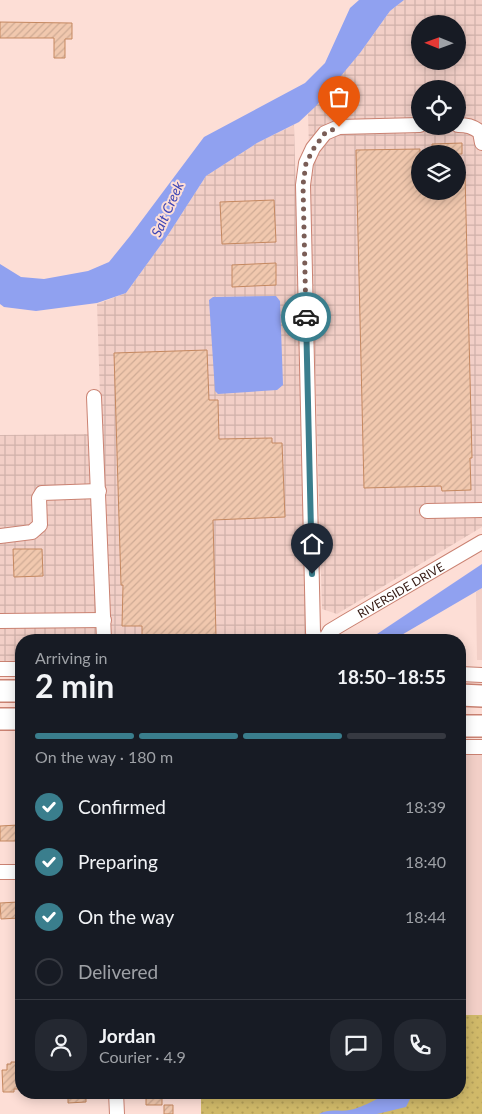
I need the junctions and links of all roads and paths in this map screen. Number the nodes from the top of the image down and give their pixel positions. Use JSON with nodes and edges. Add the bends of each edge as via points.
{"nodes":[{"id":1,"x":466,"y":124,"type":"edge"},
{"id":2,"x":411,"y":126,"type":"edge"},
{"id":3,"x":482,"y":143,"type":"edge"},
{"id":4,"x":94,"y":397,"type":"dead end"},
{"id":5,"x":99,"y":491,"type":"junction"},
{"id":6,"x":482,"y":510,"type":"edge"},
{"id":7,"x":427,"y":511,"type":"dead end"},
{"id":8,"x":0,"y":536,"type":"edge"},
{"id":9,"x":482,"y":542,"type":"edge"},
{"id":10,"x":104,"y":620,"type":"junction"},
{"id":11,"x":0,"y":621,"type":"edge"},
{"id":12,"x":104,"y":634,"type":"edge"},
{"id":13,"x":314,"y":634,"type":"edge"},
{"id":14,"x":328,"y":634,"type":"edge"},
{"id":15,"x":0,"y":669,"type":"edge"},
{"id":16,"x":15,"y":669,"type":"edge"},
{"id":17,"x":466,"y":674,"type":"edge"},
{"id":18,"x":482,"y":675,"type":"edge"},
{"id":19,"x":0,"y":691,"type":"edge"},
{"id":20,"x":15,"y":691,"type":"edge"},
{"id":21,"x":466,"y":695,"type":"edge"},
{"id":22,"x":482,"y":696,"type":"edge"},
{"id":23,"x":0,"y":719,"type":"edge"},
{"id":24,"x":15,"y":719,"type":"edge"},
{"id":25,"x":466,"y":726,"type":"edge"},
{"id":26,"x":482,"y":726,"type":"edge"},
{"id":27,"x":466,"y":747,"type":"edge"},
{"id":28,"x":482,"y":747,"type":"edge"},
{"id":29,"x":0,"y":872,"type":"edge"},
{"id":30,"x":15,"y":872,"type":"edge"},
{"id":31,"x":116,"y":1099,"type":"edge"},
{"id":32,"x":117,"y":1114,"type":"edge"}],
"edges":[{"from":1,"to":3,"type":"street","via":[[480,132]]},
{"from":2,"to":13,"type":"street","via":[[339,127],[325,133],[306,163],[303,185]]},
{"from":4,"to":5,"type":"street"},
{"from":5,"to":8,"type":"street","via":[[42,494],[37,530]]},
{"from":5,"to":10,"type":"street"},
{"from":6,"to":7,"type":"street"},
{"from":9,"to":14,"type":"street","name":"RIVERSIDE DRIVE"},
{"from":10,"to":11,"type":"street"},
{"from":10,"to":12,"type":"street"},
{"from":15,"to":16,"type":"street"},
{"from":17,"to":18,"type":"street"},
{"from":19,"to":20,"type":"highway"},
{"from":21,"to":22,"type":"highway"},
{"from":23,"to":24,"type":"highway"},
{"from":25,"to":26,"type":"highway"},
{"from":27,"to":28,"type":"street"},
{"from":29,"to":30,"type":"street"},
{"from":31,"to":32,"type":"street"}]}
